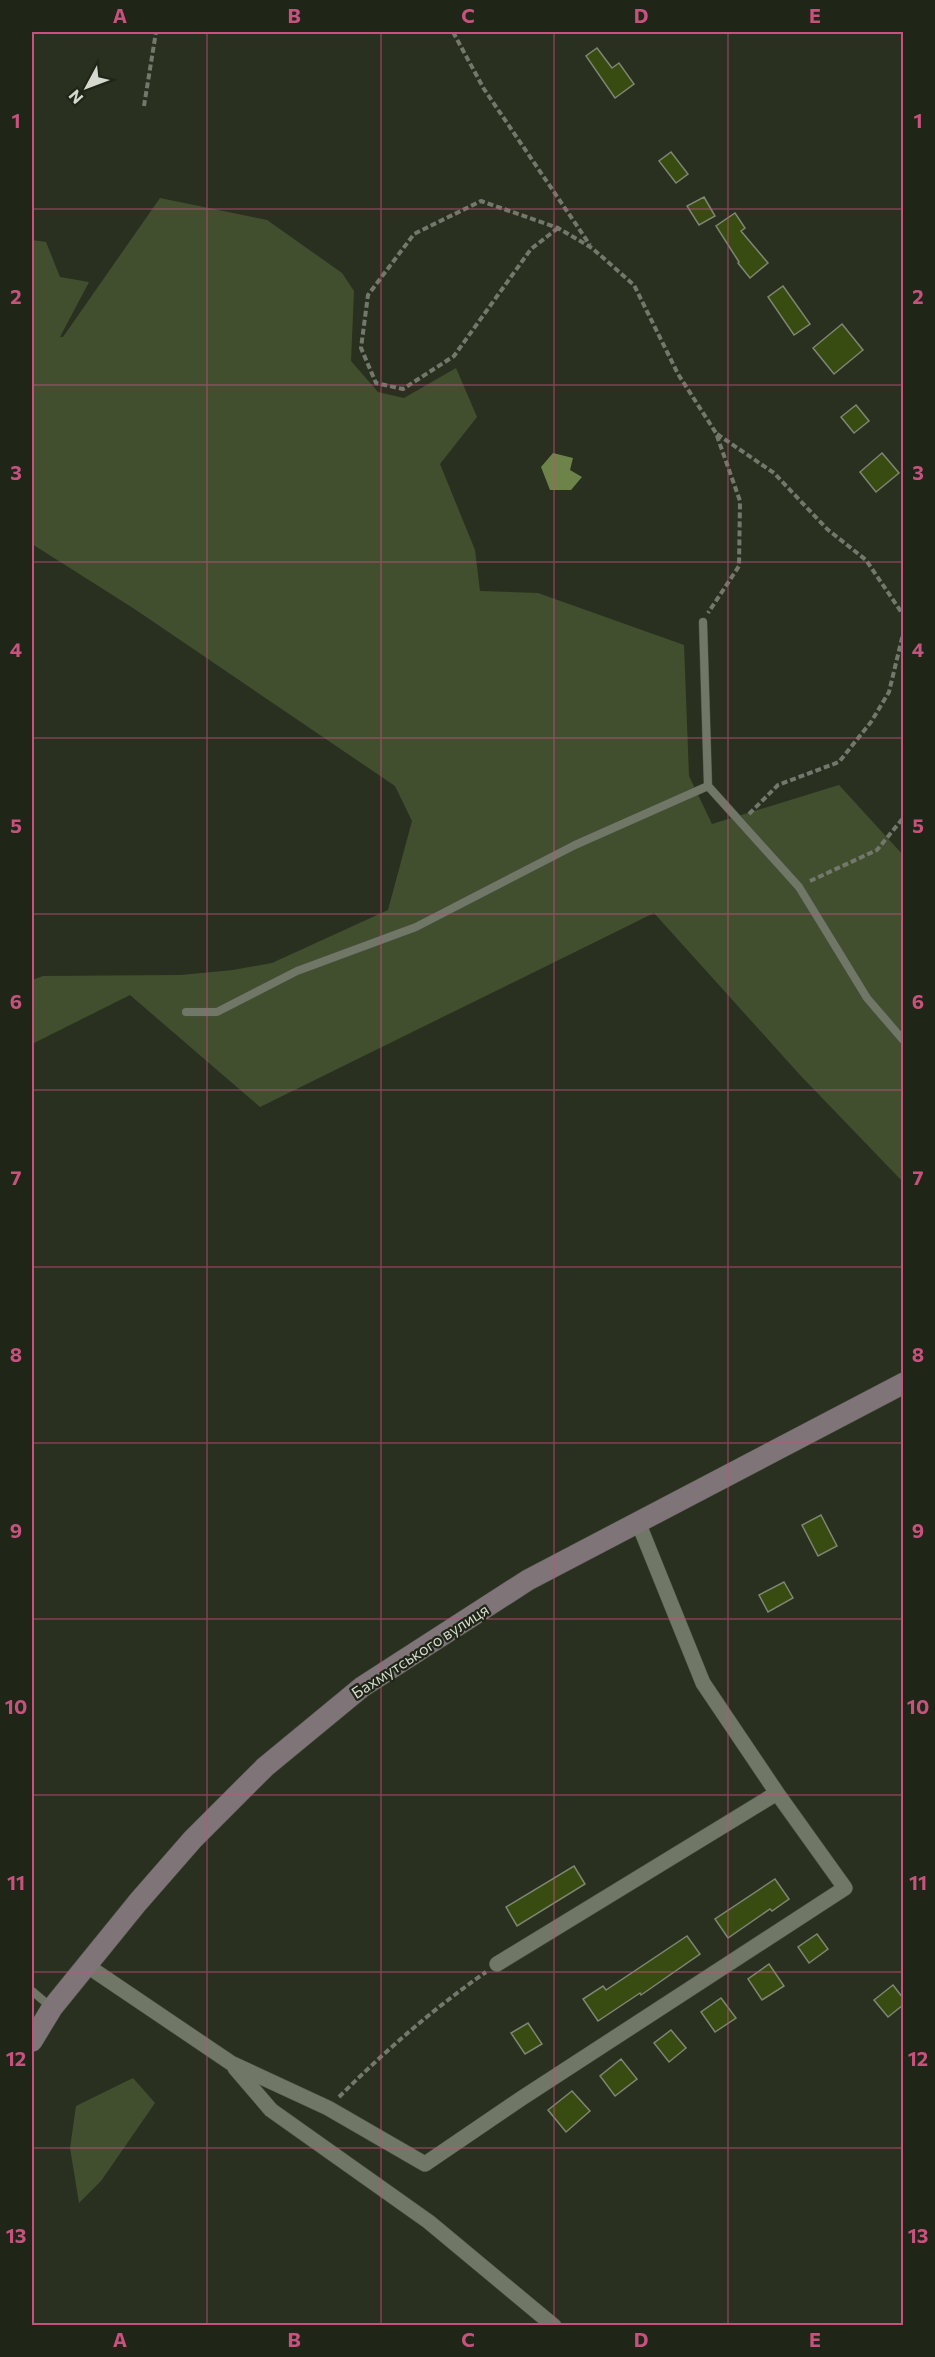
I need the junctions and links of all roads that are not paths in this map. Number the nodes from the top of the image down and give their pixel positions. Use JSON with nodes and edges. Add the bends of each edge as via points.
{"nodes":[{"id":1,"x":703,"y":622,"type":"road end"},
{"id":2,"x":708,"y":786,"type":"junction"},
{"id":3,"x":186,"y":1012,"type":"dead end"},
{"id":4,"x":903,"y":1041,"type":"edge"},
{"id":5,"x":903,"y":1383,"type":"edge"},
{"id":6,"x":638,"y":1522,"type":"junction"},
{"id":7,"x":777,"y":1793,"type":"junction"},
{"id":8,"x":497,"y":1964,"type":"road end"},
{"id":9,"x":86,"y":1965,"type":"junction"},
{"id":10,"x":32,"y":1991,"type":"edge"},
{"id":11,"x":52,"y":2008,"type":"junction"},
{"id":12,"x":32,"y":2041,"type":"edge"},
{"id":13,"x":231,"y":2063,"type":"junction"},
{"id":14,"x":554,"y":2325,"type":"edge"}],
"edges":[{"from":1,"to":2,"type":"lane"},
{"from":2,"to":3,"type":"lane","via":[[575,845],[416,927],[297,971],[216,1012]]},
{"from":2,"to":4,"type":"lane","via":[[799,887],[867,998]]},
{"from":5,"to":6,"type":"main road","name":"Бахмутського вулиця"},
{"from":6,"to":7,"type":"street","via":[[703,1683]]},
{"from":6,"to":9,"type":"main road","name":"Бахмутського вулиця","via":[[528,1580],[362,1687],[265,1767],[201,1831]]},
{"from":7,"to":8,"type":"street"},
{"from":7,"to":13,"type":"street","via":[[845,1888],[425,2164],[328,2108]]},
{"from":9,"to":11,"type":"main road","name":"Бахмутського вулиця"},
{"from":9,"to":13,"type":"street"},
{"from":10,"to":11,"type":"lane"},
{"from":11,"to":12,"type":"main road","name":"Бахмутського вулиця"},
{"from":13,"to":14,"type":"street","via":[[271,2110],[429,2222]]}]}
